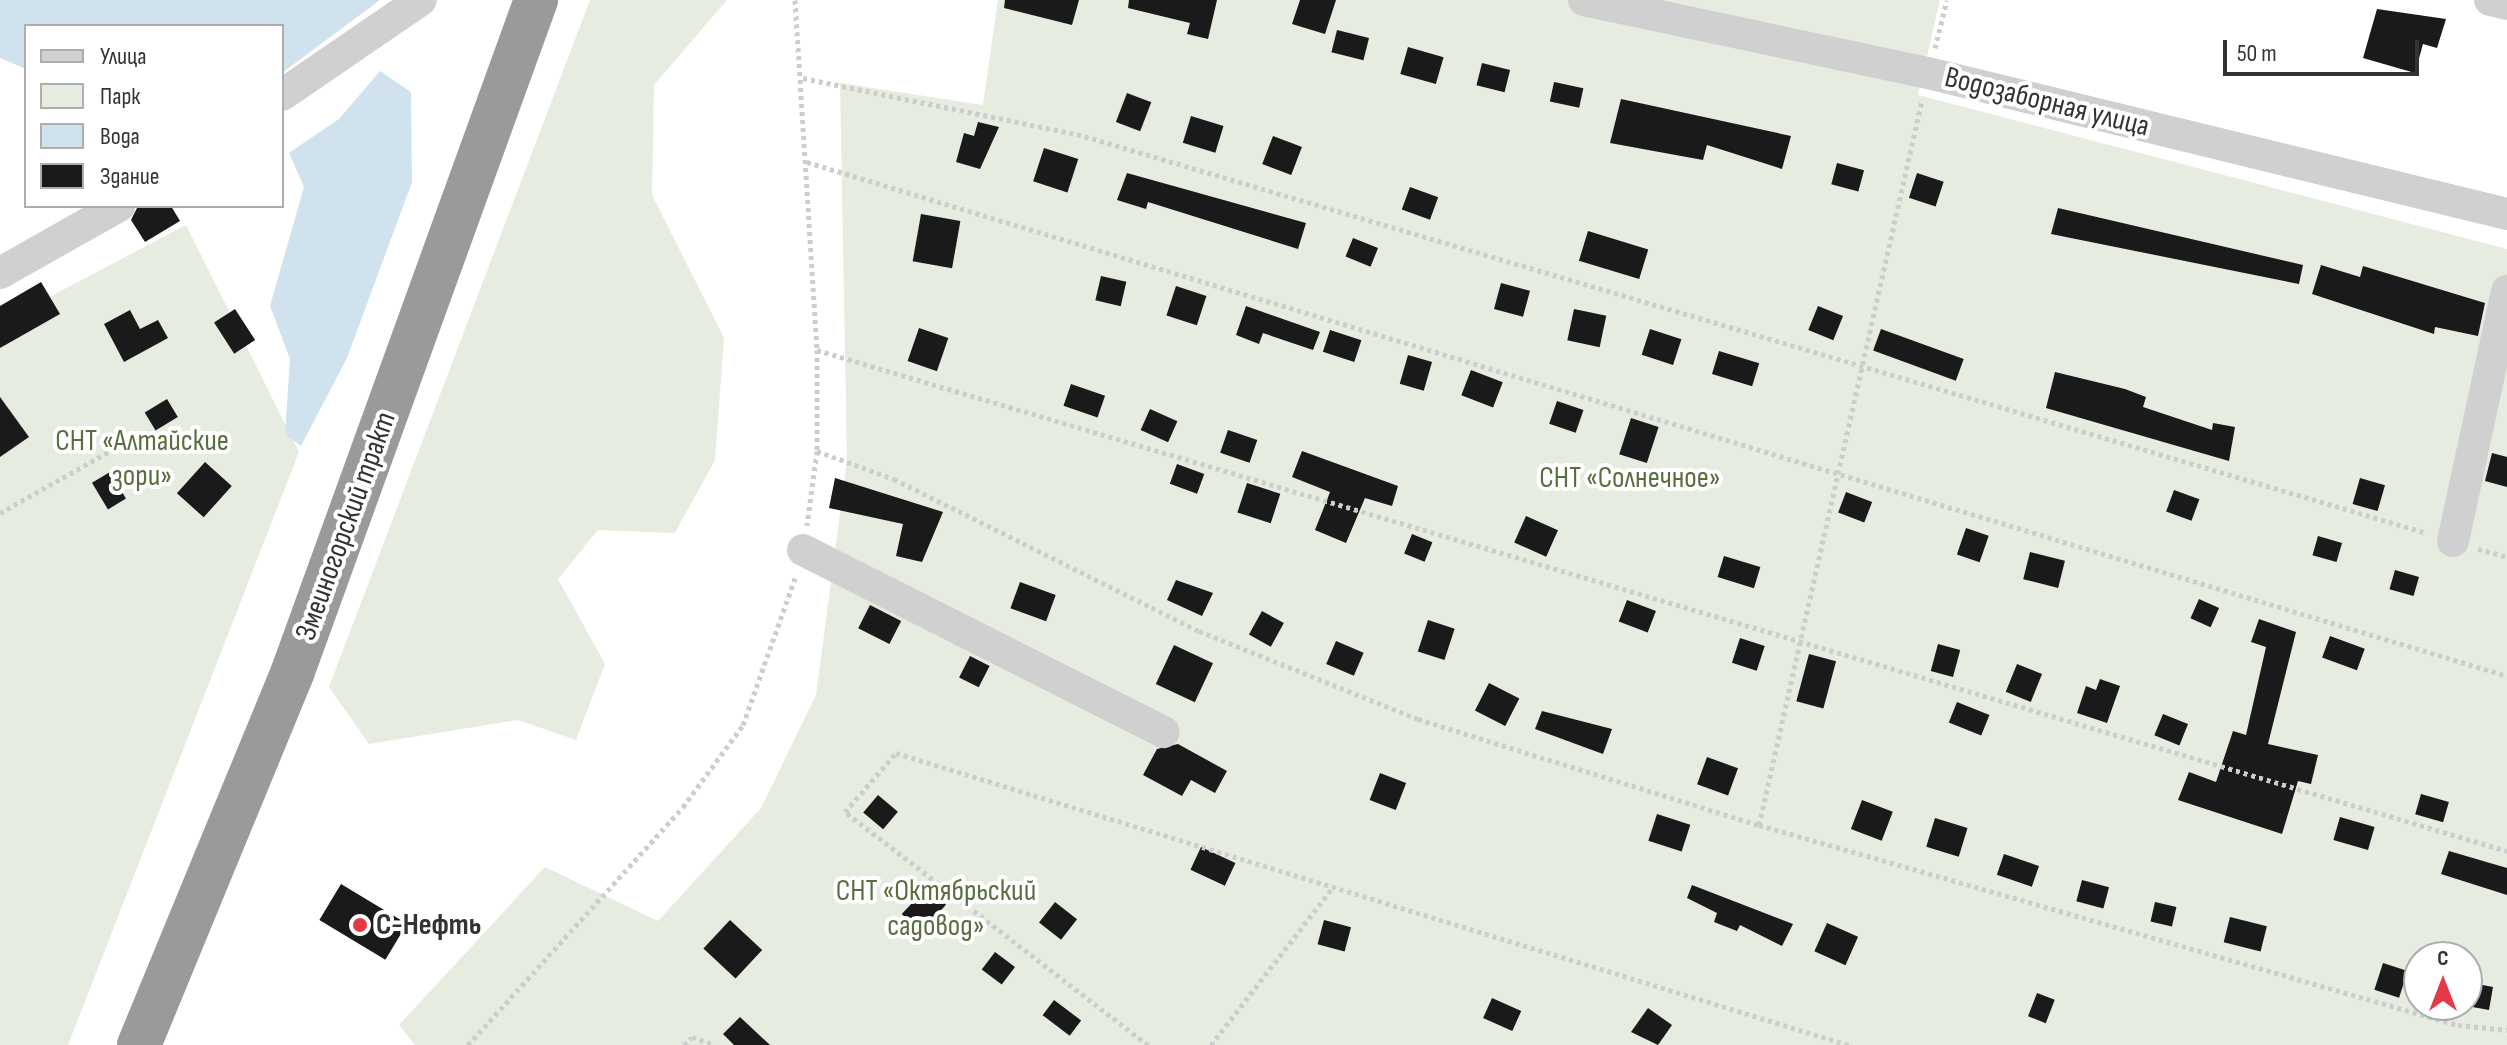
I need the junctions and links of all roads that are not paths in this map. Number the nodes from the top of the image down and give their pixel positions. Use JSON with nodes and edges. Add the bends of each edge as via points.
{"nodes":[{"id":1,"x":421,"y":0,"type":"edge"},
{"id":2,"x":536,"y":0,"type":"edge"},
{"id":3,"x":1584,"y":0,"type":"edge"},
{"id":4,"x":2490,"y":0,"type":"edge"},
{"id":5,"x":2507,"y":4,"type":"edge"},
{"id":6,"x":284,"y":94,"type":"edge"},
{"id":7,"x":115,"y":208,"type":"edge"},
{"id":8,"x":2507,"y":214,"type":"edge"},
{"id":9,"x":0,"y":273,"type":"edge"},
{"id":10,"x":2507,"y":291,"type":"edge"},
{"id":11,"x":2453,"y":541,"type":"road end"},
{"id":12,"x":803,"y":550,"type":"road end"},
{"id":13,"x":1164,"y":732,"type":"dead end"},
{"id":14,"x":139,"y":1045,"type":"edge"}],
"edges":[{"from":1,"to":6,"type":"street"},
{"from":2,"to":14,"type":"highway","name":"Змеиногорский тракт","via":[[293,671]]},
{"from":3,"to":8,"type":"street","name":"Водозаборная улица","via":[[1928,73]]},
{"from":4,"to":5,"type":"street"},
{"from":7,"to":9,"type":"street"},
{"from":10,"to":11,"type":"street"},
{"from":12,"to":13,"type":"street"}]}
